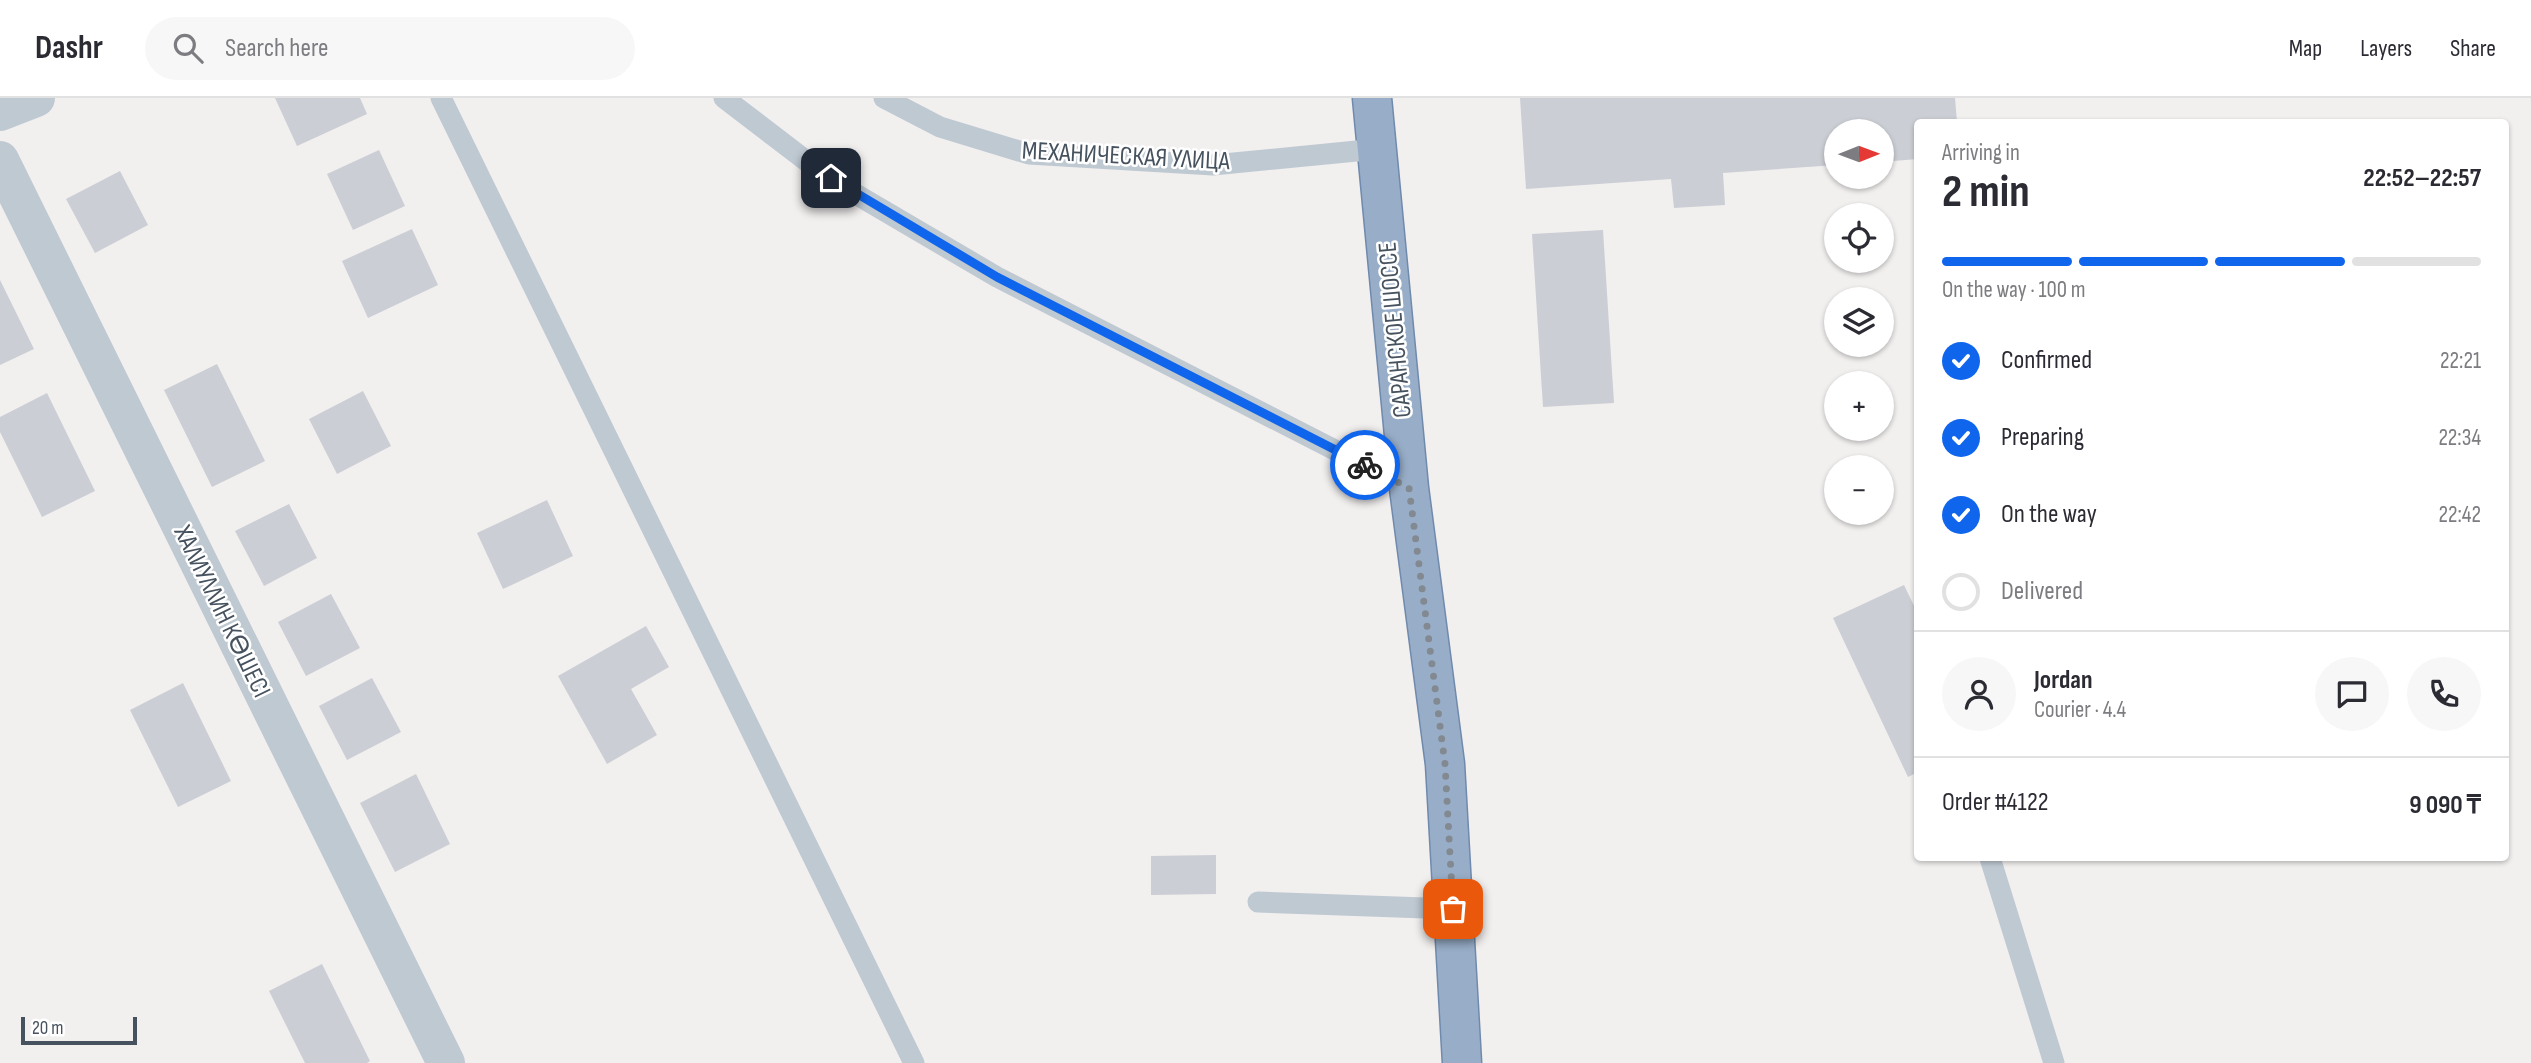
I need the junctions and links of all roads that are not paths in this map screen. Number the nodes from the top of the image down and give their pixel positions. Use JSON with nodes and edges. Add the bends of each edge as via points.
{"nodes":[{"id":1,"x":36,"y":98,"type":"edge"},
{"id":2,"x":441,"y":98,"type":"edge"},
{"id":3,"x":723,"y":98,"type":"edge"},
{"id":4,"x":884,"y":98,"type":"edge"},
{"id":5,"x":1372,"y":98,"type":"edge"},
{"id":6,"x":0,"y":112,"type":"edge"},
{"id":7,"x":1377,"y":149,"type":"junction"},
{"id":8,"x":0,"y":160,"type":"edge"},
{"id":9,"x":1409,"y":488,"type":"junction"},
{"id":10,"x":1991,"y":861,"type":"edge"},
{"id":11,"x":1258,"y":902,"type":"dead end"},
{"id":12,"x":1453,"y":909,"type":"junction"},
{"id":13,"x":446,"y":1063,"type":"edge"},
{"id":14,"x":914,"y":1063,"type":"edge"},
{"id":15,"x":1462,"y":1063,"type":"edge"},
{"id":16,"x":2054,"y":1063,"type":"edge"}],
"edges":[{"from":1,"to":6,"type":"street"},
{"from":2,"to":14,"type":"lane"},
{"from":3,"to":9,"type":"lane","via":[[831,178],[997,277]]},
{"from":4,"to":7,"type":"lane","name":"МЕХАНИЧЕСКАЯ УЛИЦА","via":[[940,127],[1029,154],[1213,165]]},
{"from":5,"to":7,"type":"highway","name":"САРАНСКОЕ ШОССЕ"},
{"from":7,"to":9,"type":"highway","name":"САРАНСКОЕ ШОССЕ"},
{"from":8,"to":13,"type":"street","name":"ХАЛИУЛЛИН КӨШЕСІ"},
{"from":9,"to":12,"type":"highway","name":"САРАНСКОЕ ШОССЕ","via":[[1445,764]]},
{"from":10,"to":16,"type":"lane"},
{"from":11,"to":12,"type":"lane"},
{"from":12,"to":15,"type":"highway","name":"САРАНСКОЕ ШОССЕ"}]}
